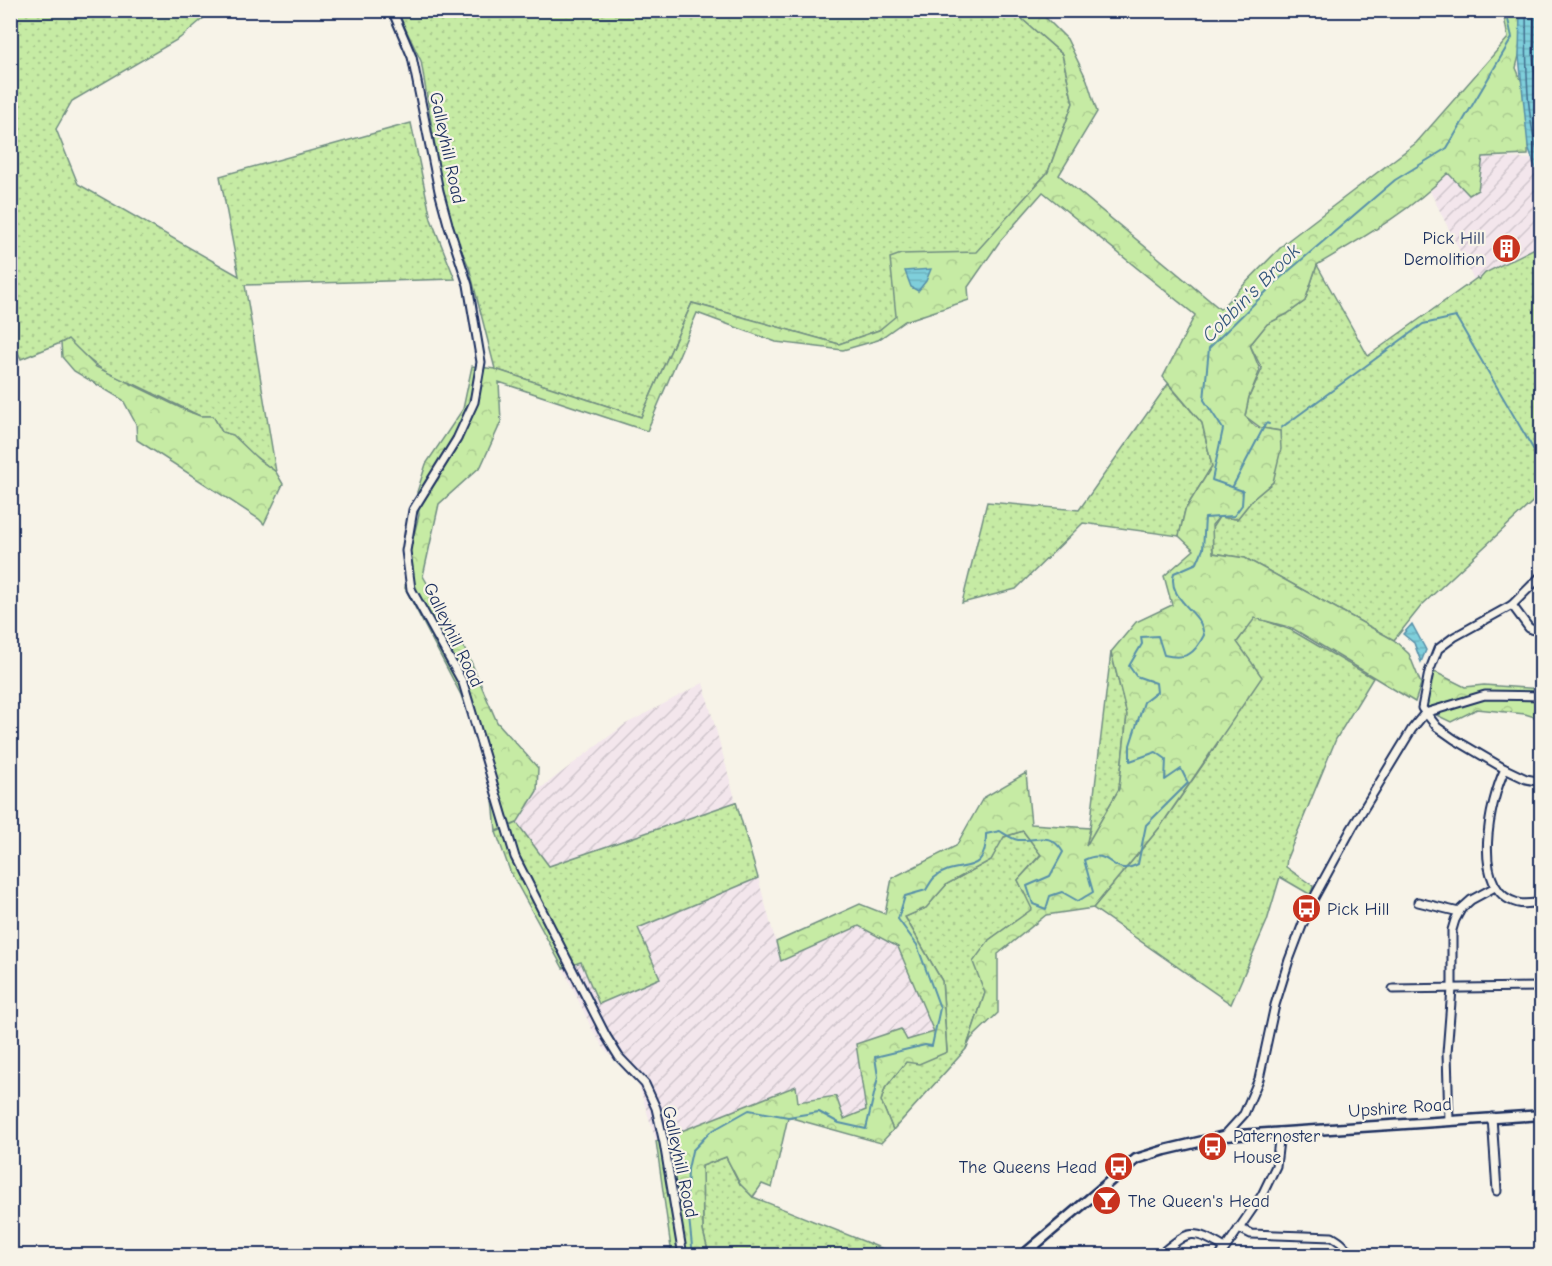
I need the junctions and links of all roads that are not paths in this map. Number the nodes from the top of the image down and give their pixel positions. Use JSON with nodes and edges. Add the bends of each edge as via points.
{"nodes":[{"id":1,"x":392,"y":10,"type":"edge"},
{"id":2,"x":1542,"y":576,"type":"edge"},
{"id":3,"x":1512,"y":605,"type":"junction"},
{"id":4,"x":1542,"y":633,"type":"edge"},
{"id":5,"x":1542,"y":696,"type":"edge"},
{"id":6,"x":1424,"y":710,"type":"junction"},
{"id":7,"x":1505,"y":769,"type":"junction"},
{"id":8,"x":1542,"y":782,"type":"edge"},
{"id":9,"x":1495,"y":887,"type":"junction"},
{"id":10,"x":1418,"y":902,"type":"dead end"},
{"id":11,"x":1542,"y":902,"type":"edge"},
{"id":12,"x":1459,"y":912,"type":"junction"},
{"id":13,"x":1542,"y":987,"type":"edge"},
{"id":14,"x":1393,"y":989,"type":"dead end"},
{"id":15,"x":1452,"y":989,"type":"junction"},
{"id":16,"x":1542,"y":1115,"type":"edge"},
{"id":17,"x":1492,"y":1117,"type":"junction"},
{"id":18,"x":1449,"y":1121,"type":"junction"},
{"id":19,"x":1280,"y":1132,"type":"junction"},
{"id":20,"x":1224,"y":1136,"type":"junction"},
{"id":21,"x":1497,"y":1191,"type":"dead end"},
{"id":22,"x":1239,"y":1228,"type":"junction"},
{"id":23,"x":1226,"y":1248,"type":"junction"},
{"id":24,"x":683,"y":1256,"type":"edge"},
{"id":25,"x":1022,"y":1256,"type":"edge"},
{"id":26,"x":1158,"y":1256,"type":"edge"},
{"id":27,"x":1220,"y":1256,"type":"edge"},
{"id":28,"x":1349,"y":1256,"type":"edge"}],
"edges":[{"from":1,"to":24,"type":"street","name":"Galleyhill Road","via":[[412,57],[442,202],[468,285],[481,362],[474,402],[413,510],[406,551],[411,589],[463,683],[514,857],[606,1036],[619,1057],[645,1084],[656,1108]]},
{"from":2,"to":3,"type":"street"},
{"from":3,"to":4,"type":"street","via":[[1529,628]]},
{"from":3,"to":6,"type":"street","via":[[1438,649],[1429,672]]},
{"from":5,"to":6,"type":"street","via":[[1485,695]]},
{"from":6,"to":7,"type":"street","via":[[1437,727]]},
{"from":6,"to":20,"type":"street","via":[[1310,905],[1285,971],[1259,1079],[1244,1114]]},
{"from":7,"to":8,"type":"street"},
{"from":7,"to":9,"type":"street","via":[[1497,786],[1487,846],[1489,875]]},
{"from":9,"to":11,"type":"street","via":[[1520,904]]},
{"from":9,"to":12,"type":"street","via":[[1471,900]]},
{"from":10,"to":12,"type":"street"},
{"from":12,"to":15,"type":"street","via":[[1452,930]]},
{"from":13,"to":15,"type":"street"},
{"from":14,"to":15,"type":"street"},
{"from":15,"to":18,"type":"street","via":[[1447,1053]]},
{"from":16,"to":17,"type":"street","name":"Upshire Road"},
{"from":17,"to":18,"type":"street","name":"Upshire Road"},
{"from":17,"to":21,"type":"street"},
{"from":18,"to":19,"type":"street","name":"Upshire Road"},
{"from":19,"to":20,"type":"street","name":"Upshire Road"},
{"from":19,"to":22,"type":"street","via":[[1276,1166]]},
{"from":20,"to":25,"type":"street","name":"Upshire Road","via":[[1136,1159]]},
{"from":22,"to":23,"type":"street"},
{"from":22,"to":28,"type":"street","via":[[1251,1234],[1332,1237],[1341,1242]]},
{"from":23,"to":26,"type":"street","via":[[1193,1233],[1180,1237]]},
{"from":23,"to":27,"type":"street"}]}
